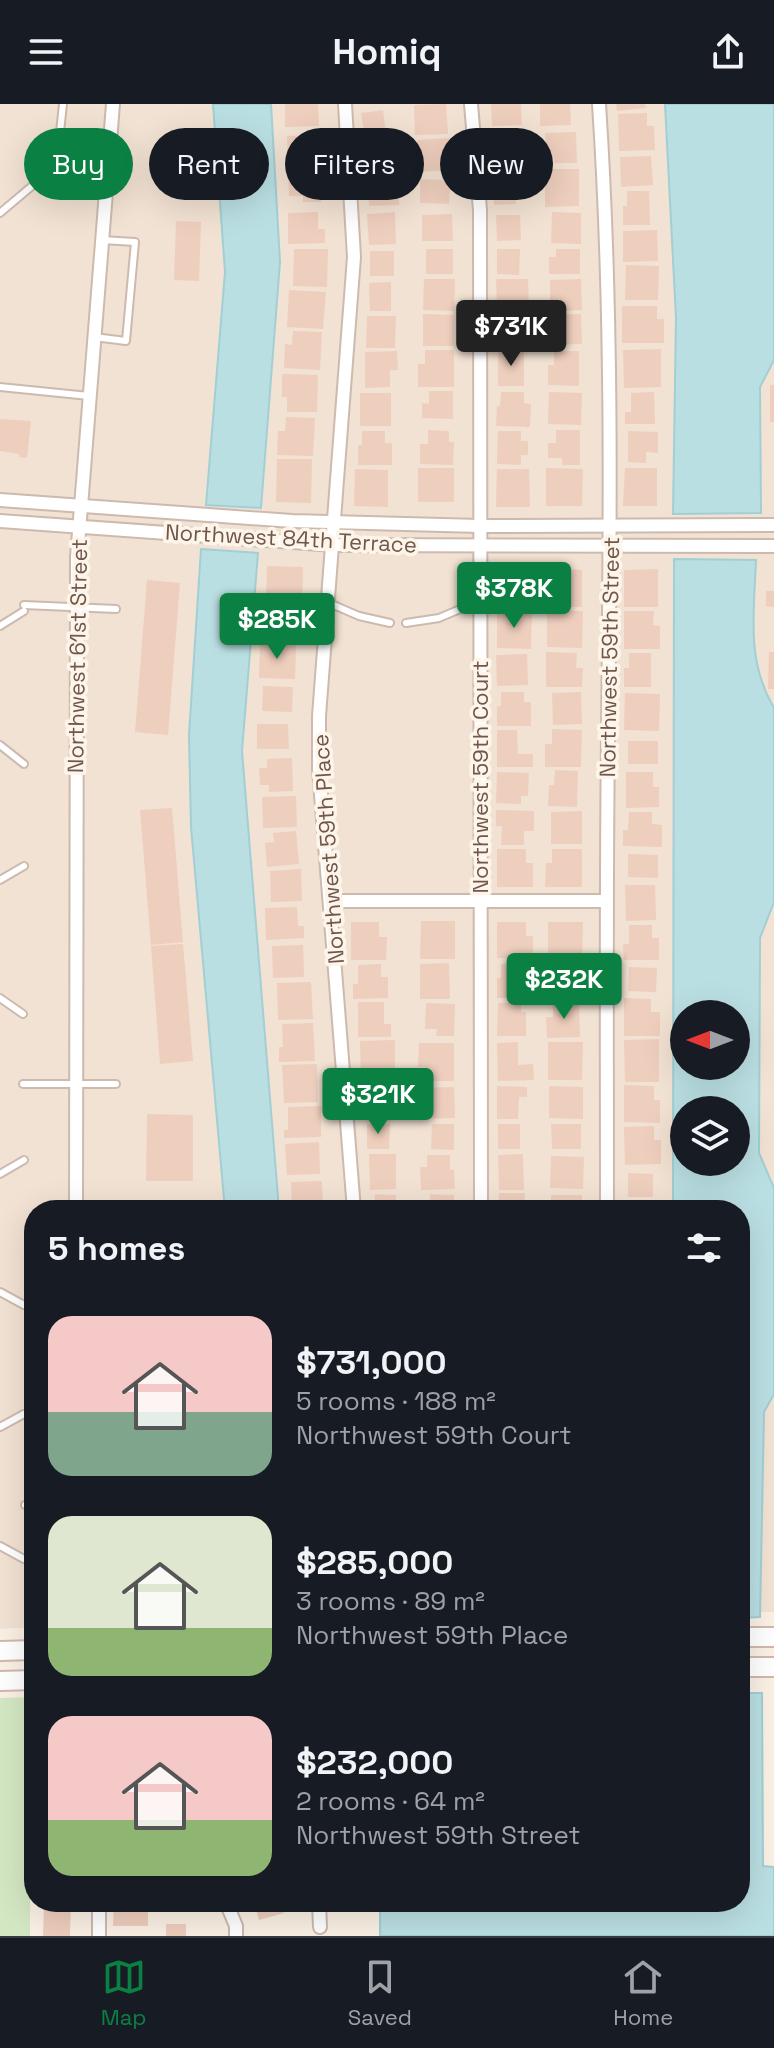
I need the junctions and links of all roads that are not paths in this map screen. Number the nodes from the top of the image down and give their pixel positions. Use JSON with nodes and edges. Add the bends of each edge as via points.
{"nodes":[{"id":1,"x":63,"y":104,"type":"edge"},
{"id":2,"x":113,"y":104,"type":"edge"},
{"id":3,"x":345,"y":104,"type":"edge"},
{"id":4,"x":471,"y":104,"type":"edge"},
{"id":5,"x":599,"y":104,"type":"edge"},
{"id":6,"x":60,"y":128,"type":"edge"},
{"id":7,"x":111,"y":128,"type":"edge"},
{"id":8,"x":24,"y":193,"type":"edge"},
{"id":9,"x":105,"y":200,"type":"edge"},
{"id":10,"x":0,"y":213,"type":"edge"},
{"id":11,"x":102,"y":240,"type":"junction"},
{"id":12,"x":94,"y":337,"type":"junction"},
{"id":13,"x":0,"y":387,"type":"edge"},
{"id":14,"x":89,"y":396,"type":"junction"},
{"id":15,"x":0,"y":500,"type":"edge"},
{"id":16,"x":80,"y":503,"type":"junction"},
{"id":17,"x":0,"y":521,"type":"edge"},
{"id":18,"x":336,"y":522,"type":"junction"},
{"id":19,"x":79,"y":525,"type":"junction"},
{"id":20,"x":774,"y":525,"type":"edge"},
{"id":21,"x":480,"y":526,"type":"junction"},
{"id":22,"x":610,"y":526,"type":"junction"},
{"id":23,"x":334,"y":545,"type":"junction"},
{"id":24,"x":480,"y":545,"type":"junction"},
{"id":25,"x":774,"y":546,"type":"edge"},
{"id":26,"x":610,"y":547,"type":"junction"},
{"id":27,"x":480,"y":601,"type":"junction"},
{"id":28,"x":329,"y":603,"type":"junction"},
{"id":29,"x":76,"y":607,"type":"junction"},
{"id":30,"x":116,"y":609,"type":"dead end"},
{"id":31,"x":390,"y":623,"type":"dead end"},
{"id":32,"x":406,"y":623,"type":"dead end"},
{"id":33,"x":0,"y":626,"type":"edge"},
{"id":34,"x":0,"y":745,"type":"edge"},
{"id":35,"x":24,"y":764,"type":"dead end"},
{"id":36,"x":24,"y":866,"type":"dead end"},
{"id":37,"x":0,"y":880,"type":"edge"},
{"id":38,"x":331,"y":901,"type":"junction"},
{"id":39,"x":480,"y":901,"type":"junction"},
{"id":40,"x":606,"y":901,"type":"junction"},
{"id":41,"x":0,"y":998,"type":"edge"},
{"id":42,"x":23,"y":1014,"type":"dead end"},
{"id":43,"x":23,"y":1084,"type":"dead end"},
{"id":44,"x":76,"y":1084,"type":"junction"},
{"id":45,"x":116,"y":1084,"type":"dead end"},
{"id":46,"x":24,"y":1160,"type":"dead end"},
{"id":47,"x":0,"y":1174,"type":"edge"},
{"id":48,"x":76,"y":1200,"type":"edge"},
{"id":49,"x":353,"y":1200,"type":"edge"},
{"id":50,"x":481,"y":1200,"type":"edge"},
{"id":51,"x":607,"y":1200,"type":"edge"},
{"id":52,"x":0,"y":1292,"type":"edge"},
{"id":53,"x":24,"y":1305,"type":"dead end"},
{"id":54,"x":24,"y":1414,"type":"dead end"},
{"id":55,"x":0,"y":1427,"type":"edge"},
{"id":56,"x":0,"y":1546,"type":"edge"},
{"id":57,"x":24,"y":1559,"type":"dead end"},
{"id":58,"x":750,"y":1637,"type":"edge"},
{"id":59,"x":774,"y":1637,"type":"edge"},
{"id":60,"x":24,"y":1650,"type":"edge"},
{"id":61,"x":0,"y":1651,"type":"edge"},
{"id":62,"x":750,"y":1667,"type":"edge"},
{"id":63,"x":774,"y":1667,"type":"edge"},
{"id":64,"x":24,"y":1680,"type":"edge"},
{"id":65,"x":0,"y":1681,"type":"edge"},
{"id":66,"x":99,"y":1912,"type":"edge"},
{"id":67,"x":230,"y":1912,"type":"edge"},
{"id":68,"x":319,"y":1912,"type":"edge"},
{"id":69,"x":320,"y":1927,"type":"dead end"},
{"id":70,"x":99,"y":1936,"type":"edge"},
{"id":71,"x":236,"y":1936,"type":"edge"}],
"edges":[{"from":1,"to":6,"type":"lane"},
{"from":2,"to":7,"type":"street","name":"Northwest 61st Street"},
{"from":3,"to":18,"type":"street","name":"Northwest 59th Place","via":[[354,257]]},
{"from":4,"to":21,"type":"street","name":"Northwest 59th Court","via":[[480,210]]},
{"from":5,"to":22,"type":"street","name":"Northwest 59th Street","via":[[607,228]]},
{"from":8,"to":10,"type":"lane"},
{"from":9,"to":11,"type":"street","name":"Northwest 61st Street"},
{"from":11,"to":12,"type":"street","name":"Northwest 61st Street"},
{"from":11,"to":12,"type":"lane","via":[[135,242],[126,341]]},
{"from":12,"to":14,"type":"street","name":"Northwest 61st Street"},
{"from":13,"to":14,"type":"lane"},
{"from":14,"to":16,"type":"street","name":"Northwest 61st Street"},
{"from":15,"to":16,"type":"street","name":"Northwest 84th Terrace"},
{"from":16,"to":18,"type":"street","name":"Northwest 84th Terrace"},
{"from":16,"to":19,"type":"street","name":"Northwest 61st Street"},
{"from":17,"to":19,"type":"street","name":"Northwest 84th Terrace"},
{"from":18,"to":21,"type":"street","name":"Northwest 84th Terrace"},
{"from":18,"to":23,"type":"street","name":"Northwest 59th Place"},
{"from":19,"to":23,"type":"street","name":"Northwest 84th Terrace"},
{"from":19,"to":29,"type":"street","name":"Northwest 61st Street"},
{"from":20,"to":22,"type":"street","name":"Northwest 84th Terrace"},
{"from":21,"to":22,"type":"street","name":"Northwest 84th Terrace"},
{"from":21,"to":24,"type":"street","name":"Northwest 59th Court"},
{"from":22,"to":26,"type":"street","name":"Northwest 59th Street"},
{"from":23,"to":24,"type":"street","name":"Northwest 84th Terrace"},
{"from":23,"to":28,"type":"street","name":"Northwest 59th Place"},
{"from":24,"to":26,"type":"street","name":"Northwest 84th Terrace"},
{"from":24,"to":27,"type":"street","name":"Northwest 59th Court"},
{"from":25,"to":26,"type":"street","name":"Northwest 84th Terrace"},
{"from":26,"to":40,"type":"street","name":"Northwest 59th Street"},
{"from":27,"to":32,"type":"lane","via":[[439,618]]},
{"from":27,"to":39,"type":"street","name":"Northwest 59th Court"},
{"from":28,"to":31,"type":"lane"},
{"from":28,"to":38,"type":"street","name":"Northwest 59th Place","via":[[319,769]]},
{"from":29,"to":30,"type":"lane"},
{"from":29,"to":33,"type":"lane","via":[[24,608]]},
{"from":29,"to":44,"type":"street","name":"Northwest 61st Street"},
{"from":34,"to":35,"type":"lane"},
{"from":36,"to":37,"type":"lane"},
{"from":38,"to":39,"type":"street"},
{"from":38,"to":49,"type":"street","name":"Northwest 59th Place"},
{"from":39,"to":40,"type":"street"},
{"from":39,"to":50,"type":"street","name":"Northwest 59th Court"},
{"from":40,"to":51,"type":"street","name":"Northwest 59th Street"},
{"from":41,"to":42,"type":"lane"},
{"from":43,"to":44,"type":"lane"},
{"from":44,"to":45,"type":"lane"},
{"from":44,"to":48,"type":"street","name":"Northwest 61st Street"},
{"from":46,"to":47,"type":"lane"},
{"from":52,"to":53,"type":"lane"},
{"from":54,"to":55,"type":"lane"},
{"from":56,"to":57,"type":"lane"},
{"from":58,"to":59,"type":"main road"},
{"from":60,"to":61,"type":"main road"},
{"from":62,"to":63,"type":"main road"},
{"from":64,"to":65,"type":"main road"},
{"from":66,"to":70,"type":"street"},
{"from":67,"to":71,"type":"street"},
{"from":68,"to":69,"type":"street"}]}
